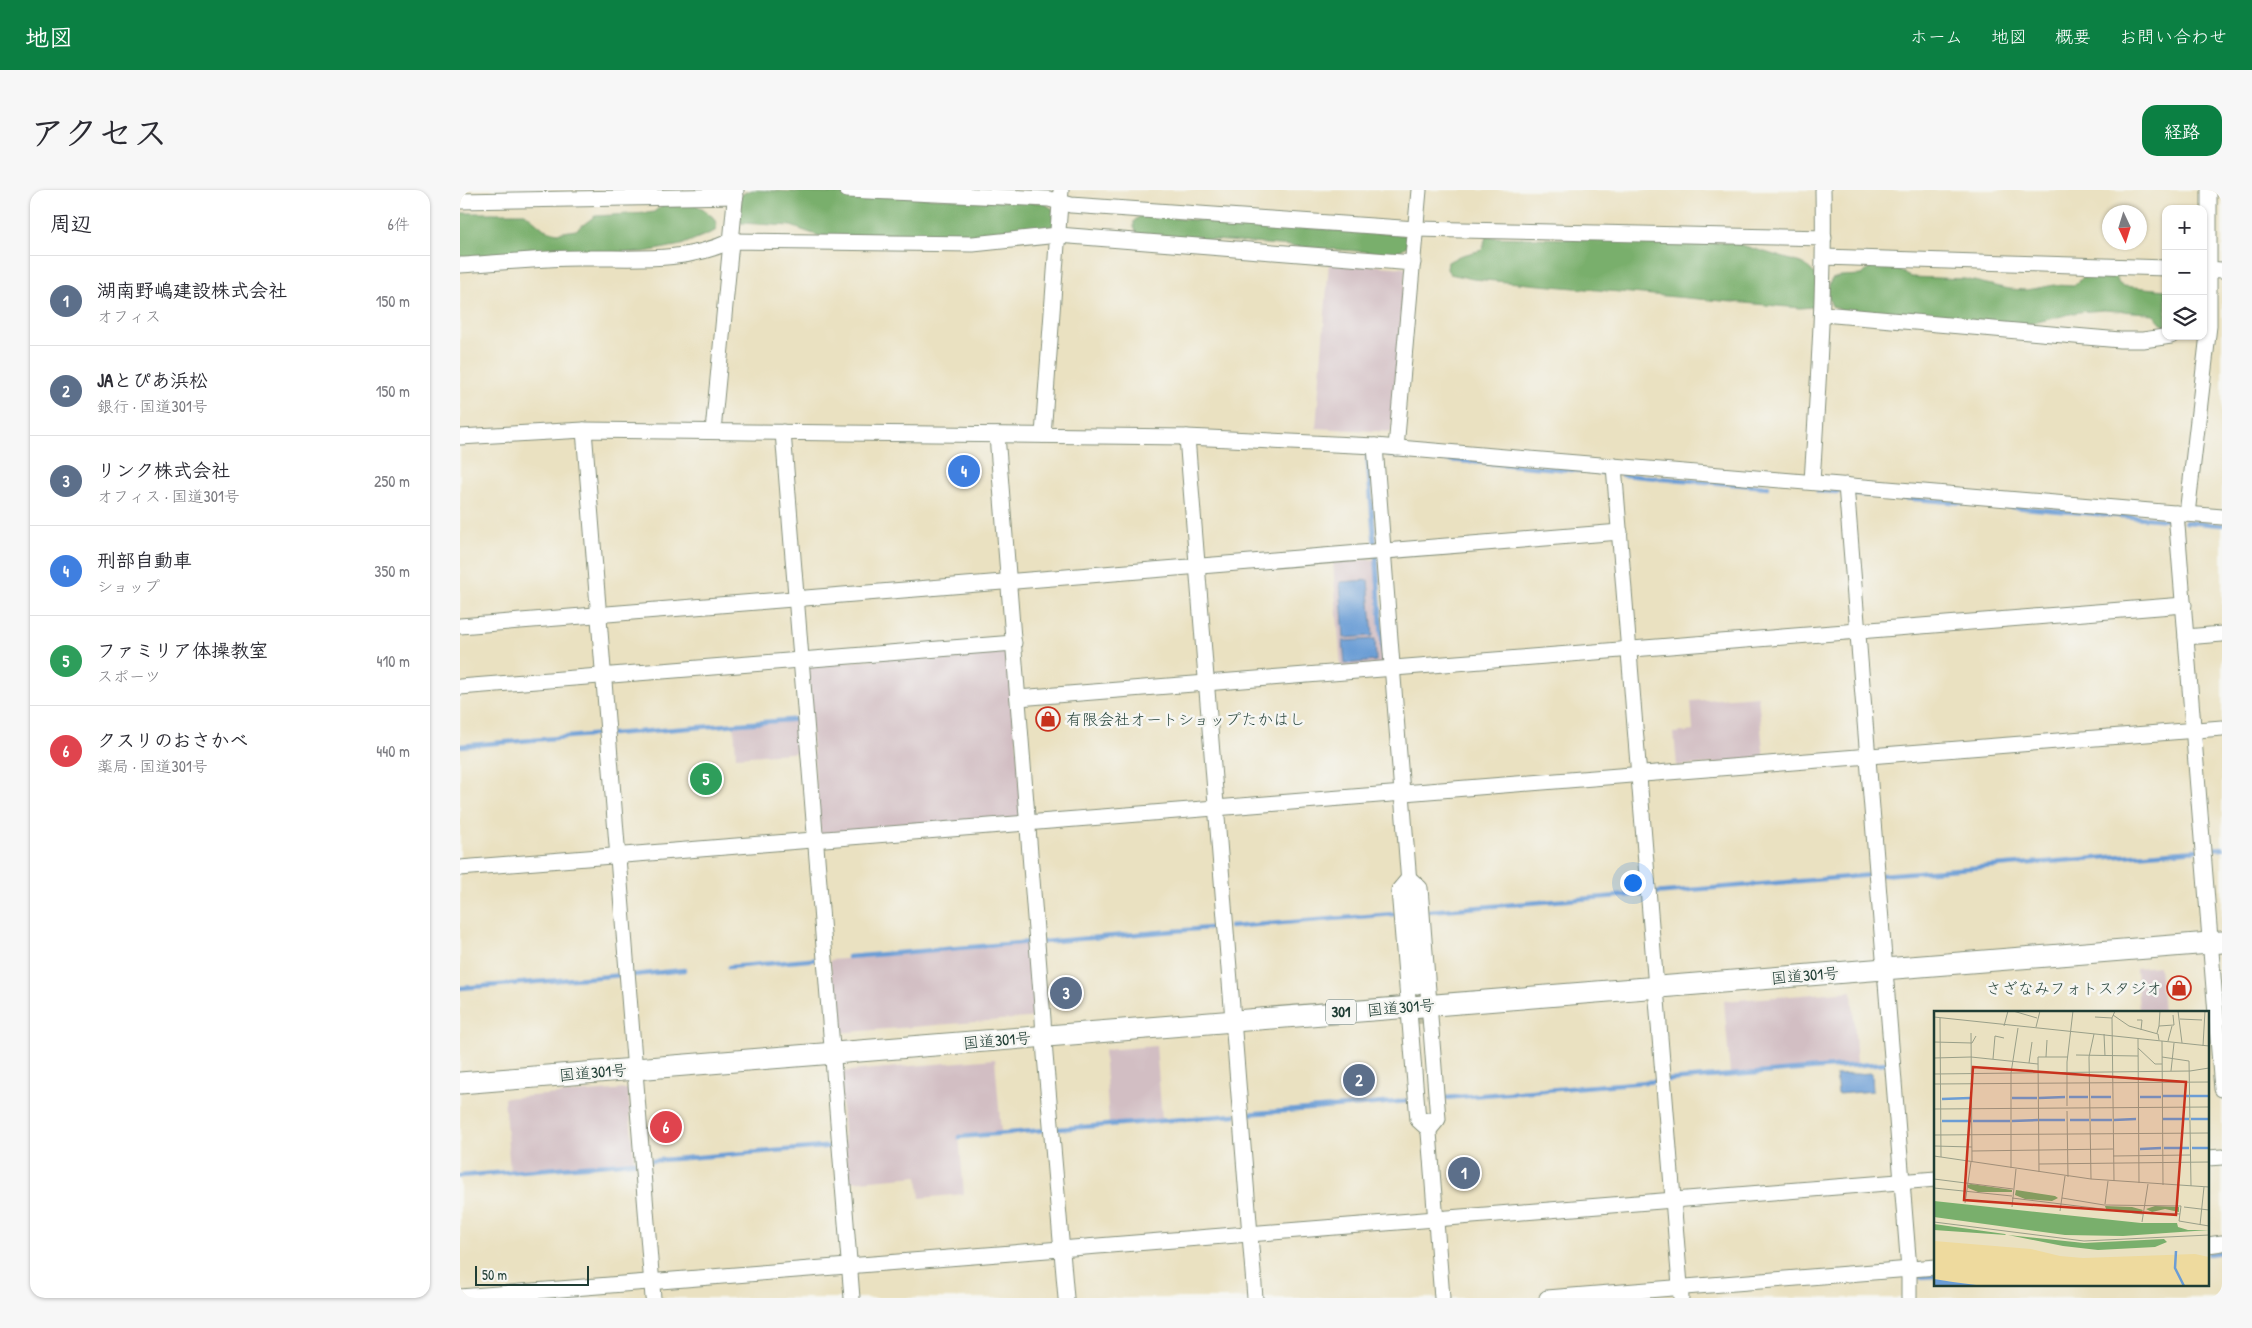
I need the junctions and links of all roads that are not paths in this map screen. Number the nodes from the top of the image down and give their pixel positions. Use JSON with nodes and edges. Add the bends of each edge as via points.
{"nodes":[{"id":1,"x":847,"y":190,"type":"edge"},
{"id":2,"x":1419,"y":190,"type":"edge"},
{"id":3,"x":1822,"y":190,"type":"edge"},
{"id":4,"x":2209,"y":190,"type":"edge"},
{"id":5,"x":736,"y":193,"type":"edge"},
{"id":6,"x":1060,"y":196,"type":"edge"},
{"id":7,"x":460,"y":201,"type":"edge"},
{"id":8,"x":1416,"y":229,"type":"junction"},
{"id":9,"x":1058,"y":235,"type":"junction"},
{"id":10,"x":1824,"y":238,"type":"junction"},
{"id":11,"x":731,"y":241,"type":"junction"},
{"id":12,"x":1824,"y":257,"type":"junction"},
{"id":13,"x":1413,"y":263,"type":"junction"},
{"id":14,"x":460,"y":266,"type":"edge"},
{"id":15,"x":2162,"y":268,"type":"edge"},
{"id":16,"x":2211,"y":270,"type":"edge"},
{"id":17,"x":1823,"y":314,"type":"junction"},
{"id":18,"x":2211,"y":327,"type":"edge"},
{"id":19,"x":2162,"y":337,"type":"edge"},
{"id":20,"x":584,"y":430,"type":"junction"},
{"id":21,"x":713,"y":431,"type":"junction"},
{"id":22,"x":783,"y":432,"type":"junction"},
{"id":23,"x":997,"y":434,"type":"junction"},
{"id":24,"x":1043,"y":435,"type":"junction"},
{"id":25,"x":460,"y":437,"type":"edge"},
{"id":26,"x":1187,"y":437,"type":"junction"},
{"id":27,"x":1374,"y":446,"type":"junction"},
{"id":28,"x":1396,"y":448,"type":"junction"},
{"id":29,"x":1614,"y":466,"type":"junction"},
{"id":30,"x":1812,"y":482,"type":"junction"},
{"id":31,"x":1846,"y":485,"type":"junction"},
{"id":32,"x":2182,"y":513,"type":"junction"},
{"id":33,"x":2222,"y":517,"type":"edge"},
{"id":34,"x":1620,"y":532,"type":"junction"},
{"id":35,"x":1383,"y":552,"type":"junction"},
{"id":36,"x":1197,"y":567,"type":"junction"},
{"id":37,"x":1009,"y":582,"type":"junction"},
{"id":38,"x":796,"y":599,"type":"junction"},
{"id":39,"x":2184,"y":605,"type":"junction"},
{"id":40,"x":598,"y":615,"type":"junction"},
{"id":41,"x":460,"y":626,"type":"edge"},
{"id":42,"x":1858,"y":631,"type":"junction"},
{"id":43,"x":2222,"y":634,"type":"edge"},
{"id":44,"x":2186,"y":636,"type":"junction"},
{"id":45,"x":1014,"y":644,"type":"junction"},
{"id":46,"x":1629,"y":649,"type":"junction"},
{"id":47,"x":802,"y":660,"type":"junction"},
{"id":48,"x":1392,"y":668,"type":"junction"},
{"id":49,"x":603,"y":676,"type":"junction"},
{"id":50,"x":1206,"y":683,"type":"junction"},
{"id":51,"x":460,"y":687,"type":"edge"},
{"id":52,"x":1018,"y":698,"type":"junction"},
{"id":53,"x":2222,"y":728,"type":"edge"},
{"id":54,"x":2193,"y":730,"type":"junction"},
{"id":55,"x":1868,"y":756,"type":"junction"},
{"id":56,"x":1639,"y":774,"type":"junction"},
{"id":57,"x":1402,"y":793,"type":"junction"},
{"id":58,"x":1216,"y":808,"type":"junction"},
{"id":59,"x":1028,"y":823,"type":"junction"},
{"id":60,"x":816,"y":840,"type":"junction"},
{"id":61,"x":618,"y":855,"type":"junction"},
{"id":62,"x":460,"y":868,"type":"edge"},
{"id":63,"x":1409,"y":878,"type":"junction"},
{"id":64,"x":2216,"y":942,"type":"edge"},
{"id":65,"x":1885,"y":969,"type":"junction"},
{"id":66,"x":1417,"y":986,"type":"tunnel mouth"},
{"id":67,"x":1656,"y":987,"type":"junction"},
{"id":68,"x":1419,"y":1006,"type":"junction"},
{"id":69,"x":1233,"y":1021,"type":"junction"},
{"id":70,"x":1420,"y":1026,"type":"tunnel mouth"},
{"id":71,"x":1044,"y":1036,"type":"junction"},
{"id":72,"x":833,"y":1053,"type":"junction"},
{"id":73,"x":635,"y":1069,"type":"junction"},
{"id":74,"x":460,"y":1083,"type":"edge"},
{"id":75,"x":2222,"y":1089,"type":"edge"},
{"id":76,"x":1429,"y":1130,"type":"junction"},
{"id":77,"x":1934,"y":1179,"type":"edge"},
{"id":78,"x":1902,"y":1182,"type":"junction"},
{"id":79,"x":1673,"y":1200,"type":"junction"},
{"id":80,"x":1436,"y":1219,"type":"junction"},
{"id":81,"x":1250,"y":1234,"type":"junction"},
{"id":82,"x":1062,"y":1249,"type":"junction"},
{"id":83,"x":850,"y":1266,"type":"junction"},
{"id":84,"x":1934,"y":1267,"type":"edge"},
{"id":85,"x":1909,"y":1269,"type":"junction"},
{"id":86,"x":652,"y":1281,"type":"junction"},
{"id":87,"x":1680,"y":1293,"type":"edge"},
{"id":88,"x":460,"y":1297,"type":"edge"},
{"id":89,"x":653,"y":1298,"type":"edge"},
{"id":90,"x":852,"y":1298,"type":"edge"},
{"id":91,"x":1066,"y":1298,"type":"edge"},
{"id":92,"x":1255,"y":1298,"type":"edge"},
{"id":93,"x":1442,"y":1298,"type":"edge"},
{"id":94,"x":1547,"y":1298,"type":"edge"},
{"id":95,"x":1909,"y":1298,"type":"edge"}],
"edges":[{"from":1,"to":6,"type":"street","via":[[1049,199]]},
{"from":2,"to":8,"type":"street"},
{"from":3,"to":10,"type":"street"},
{"from":4,"to":16,"type":"street"},
{"from":5,"to":7,"type":"street"},
{"from":5,"to":11,"type":"street"},
{"from":6,"to":8,"type":"street","via":[[1071,205]]},
{"from":6,"to":9,"type":"street"},
{"from":8,"to":10,"type":"street"},
{"from":8,"to":13,"type":"street"},
{"from":9,"to":11,"type":"street","via":[[963,245]]},
{"from":9,"to":13,"type":"street"},
{"from":9,"to":24,"type":"street"},
{"from":10,"to":12,"type":"street"},
{"from":11,"to":14,"type":"street","via":[[702,252],[664,258],[579,258]]},
{"from":11,"to":21,"type":"street"},
{"from":12,"to":15,"type":"street"},
{"from":12,"to":17,"type":"street"},
{"from":13,"to":28,"type":"street"},
{"from":16,"to":18,"type":"street"},
{"from":17,"to":19,"type":"street","via":[[2120,340]]},
{"from":17,"to":30,"type":"street"},
{"from":18,"to":32,"type":"street"},
{"from":20,"to":21,"type":"street"},
{"from":20,"to":25,"type":"street"},
{"from":20,"to":40,"type":"street"},
{"from":21,"to":22,"type":"street"},
{"from":22,"to":23,"type":"street"},
{"from":22,"to":38,"type":"street"},
{"from":23,"to":24,"type":"street"},
{"from":23,"to":37,"type":"street"},
{"from":24,"to":26,"type":"street"},
{"from":26,"to":27,"type":"street"},
{"from":26,"to":36,"type":"street"},
{"from":27,"to":28,"type":"street"},
{"from":27,"to":35,"type":"street"},
{"from":28,"to":29,"type":"street"},
{"from":29,"to":30,"type":"street"},
{"from":29,"to":34,"type":"street"},
{"from":30,"to":31,"type":"street"},
{"from":31,"to":32,"type":"street"},
{"from":31,"to":42,"type":"street"},
{"from":32,"to":33,"type":"street"},
{"from":32,"to":39,"type":"street"},
{"from":34,"to":35,"type":"street"},
{"from":34,"to":46,"type":"street"},
{"from":35,"to":36,"type":"street"},
{"from":35,"to":48,"type":"street"},
{"from":36,"to":37,"type":"street"},
{"from":36,"to":50,"type":"street"},
{"from":37,"to":38,"type":"street"},
{"from":37,"to":45,"type":"street"},
{"from":38,"to":40,"type":"street"},
{"from":38,"to":47,"type":"street"},
{"from":39,"to":42,"type":"street"},
{"from":39,"to":44,"type":"street"},
{"from":40,"to":41,"type":"street"},
{"from":40,"to":49,"type":"street"},
{"from":42,"to":46,"type":"street"},
{"from":42,"to":55,"type":"street"},
{"from":43,"to":44,"type":"street"},
{"from":44,"to":54,"type":"street"},
{"from":45,"to":47,"type":"street"},
{"from":45,"to":52,"type":"street"},
{"from":46,"to":48,"type":"street"},
{"from":46,"to":56,"type":"street"},
{"from":47,"to":49,"type":"street"},
{"from":47,"to":60,"type":"street"},
{"from":48,"to":50,"type":"street"},
{"from":48,"to":57,"type":"street"},
{"from":49,"to":51,"type":"street"},
{"from":49,"to":61,"type":"street"},
{"from":50,"to":52,"type":"street"},
{"from":50,"to":58,"type":"street"},
{"from":52,"to":59,"type":"street"},
{"from":53,"to":54,"type":"street"},
{"from":54,"to":55,"type":"street"},
{"from":54,"to":64,"type":"street"},
{"from":55,"to":56,"type":"street"},
{"from":55,"to":65,"type":"street"},
{"from":56,"to":57,"type":"street"},
{"from":56,"to":67,"type":"street"},
{"from":57,"to":58,"type":"street"},
{"from":57,"to":63,"type":"street"},
{"from":58,"to":59,"type":"street"},
{"from":58,"to":69,"type":"street"},
{"from":59,"to":60,"type":"street"},
{"from":59,"to":71,"type":"street"},
{"from":60,"to":61,"type":"street"},
{"from":60,"to":72,"type":"street"},
{"from":61,"to":62,"type":"street"},
{"from":61,"to":73,"type":"street"},
{"from":63,"to":66,"type":"street"},
{"from":63,"to":68,"type":"street","via":[[1400,890]]},
{"from":63,"to":68,"type":"street","via":[[1420,888]]},
{"from":64,"to":65,"type":"highway","name":"国道301号","number":"301"},
{"from":64,"to":75,"type":"street"},
{"from":65,"to":67,"type":"highway","name":"国道301号","number":"301"},
{"from":65,"to":78,"type":"street"},
{"from":67,"to":68,"type":"highway","name":"国道301号","number":"301"},
{"from":67,"to":79,"type":"street"},
{"from":68,"to":69,"type":"highway","name":"国道301号","number":"301"},
{"from":68,"to":76,"type":"street","via":[[1438,1119]]},
{"from":68,"to":76,"type":"street","via":[[1418,1120]]},
{"from":69,"to":71,"type":"highway","name":"国道301号","number":"301"},
{"from":69,"to":81,"type":"street"},
{"from":70,"to":76,"type":"street"},
{"from":71,"to":72,"type":"highway","name":"国道301号","number":"301"},
{"from":71,"to":82,"type":"street"},
{"from":72,"to":73,"type":"highway","name":"国道301号","number":"301"},
{"from":72,"to":83,"type":"street"},
{"from":73,"to":74,"type":"highway","name":"国道301号","number":"301"},
{"from":73,"to":86,"type":"street"},
{"from":76,"to":80,"type":"street"},
{"from":77,"to":78,"type":"street"},
{"from":78,"to":79,"type":"street"},
{"from":78,"to":85,"type":"street"},
{"from":79,"to":80,"type":"street"},
{"from":79,"to":87,"type":"street"},
{"from":80,"to":81,"type":"street"},
{"from":80,"to":93,"type":"street"},
{"from":81,"to":82,"type":"street"},
{"from":81,"to":92,"type":"street"},
{"from":82,"to":83,"type":"street"},
{"from":82,"to":91,"type":"street"},
{"from":83,"to":86,"type":"street"},
{"from":83,"to":90,"type":"street"},
{"from":84,"to":85,"type":"street"},
{"from":85,"to":87,"type":"street"},
{"from":85,"to":95,"type":"street"},
{"from":86,"to":88,"type":"street"},
{"from":86,"to":89,"type":"street"},
{"from":87,"to":94,"type":"street"}]}
